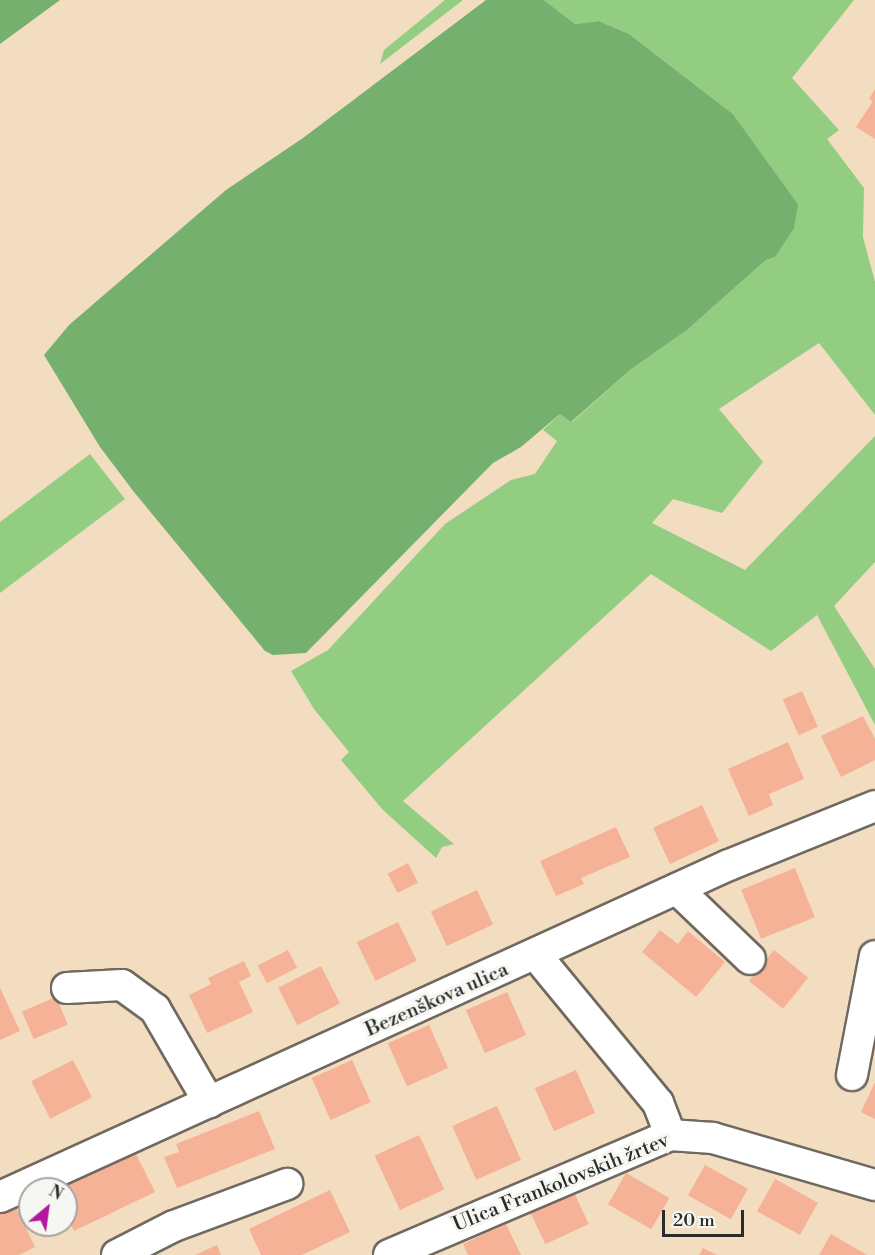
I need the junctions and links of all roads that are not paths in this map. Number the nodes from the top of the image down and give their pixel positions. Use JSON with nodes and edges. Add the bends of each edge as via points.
{"nodes":[{"id":1,"x":875,"y":806,"type":"edge"},
{"id":2,"x":677,"y":889,"type":"junction"},
{"id":3,"x":536,"y":955,"type":"junction"},
{"id":4,"x":875,"y":956,"type":"edge"},
{"id":5,"x":750,"y":960,"type":"dead end"},
{"id":6,"x":67,"y":988,"type":"dead end"},
{"id":7,"x":852,"y":1075,"type":"dead end"},
{"id":8,"x":209,"y":1102,"type":"junction"},
{"id":9,"x":670,"y":1135,"type":"junction"},
{"id":10,"x":287,"y":1184,"type":"dead end"},
{"id":11,"x":875,"y":1185,"type":"edge"},
{"id":12,"x":0,"y":1197,"type":"edge"},
{"id":13,"x":117,"y":1255,"type":"edge"},
{"id":14,"x":389,"y":1255,"type":"edge"}],
"edges":[{"from":1,"to":2,"type":"street","name":"Bezenškova ulica"},
{"from":2,"to":3,"type":"street","name":"Bezenškova ulica"},
{"from":2,"to":5,"type":"street"},
{"from":3,"to":8,"type":"street","name":"Bezenškova ulica"},
{"from":3,"to":9,"type":"street","via":[[658,1103]]},
{"from":4,"to":7,"type":"street"},
{"from":6,"to":8,"type":"street","via":[[122,985],[155,1009]]},
{"from":8,"to":12,"type":"street","name":"Bezenškova ulica"},
{"from":9,"to":11,"type":"street","name":"Ulica Frankolovskih žrtev","via":[[712,1138]]},
{"from":9,"to":14,"type":"street","name":"Ulica Frankolovskih žrtev"},
{"from":10,"to":13,"type":"street","via":[[174,1226]]}]}
